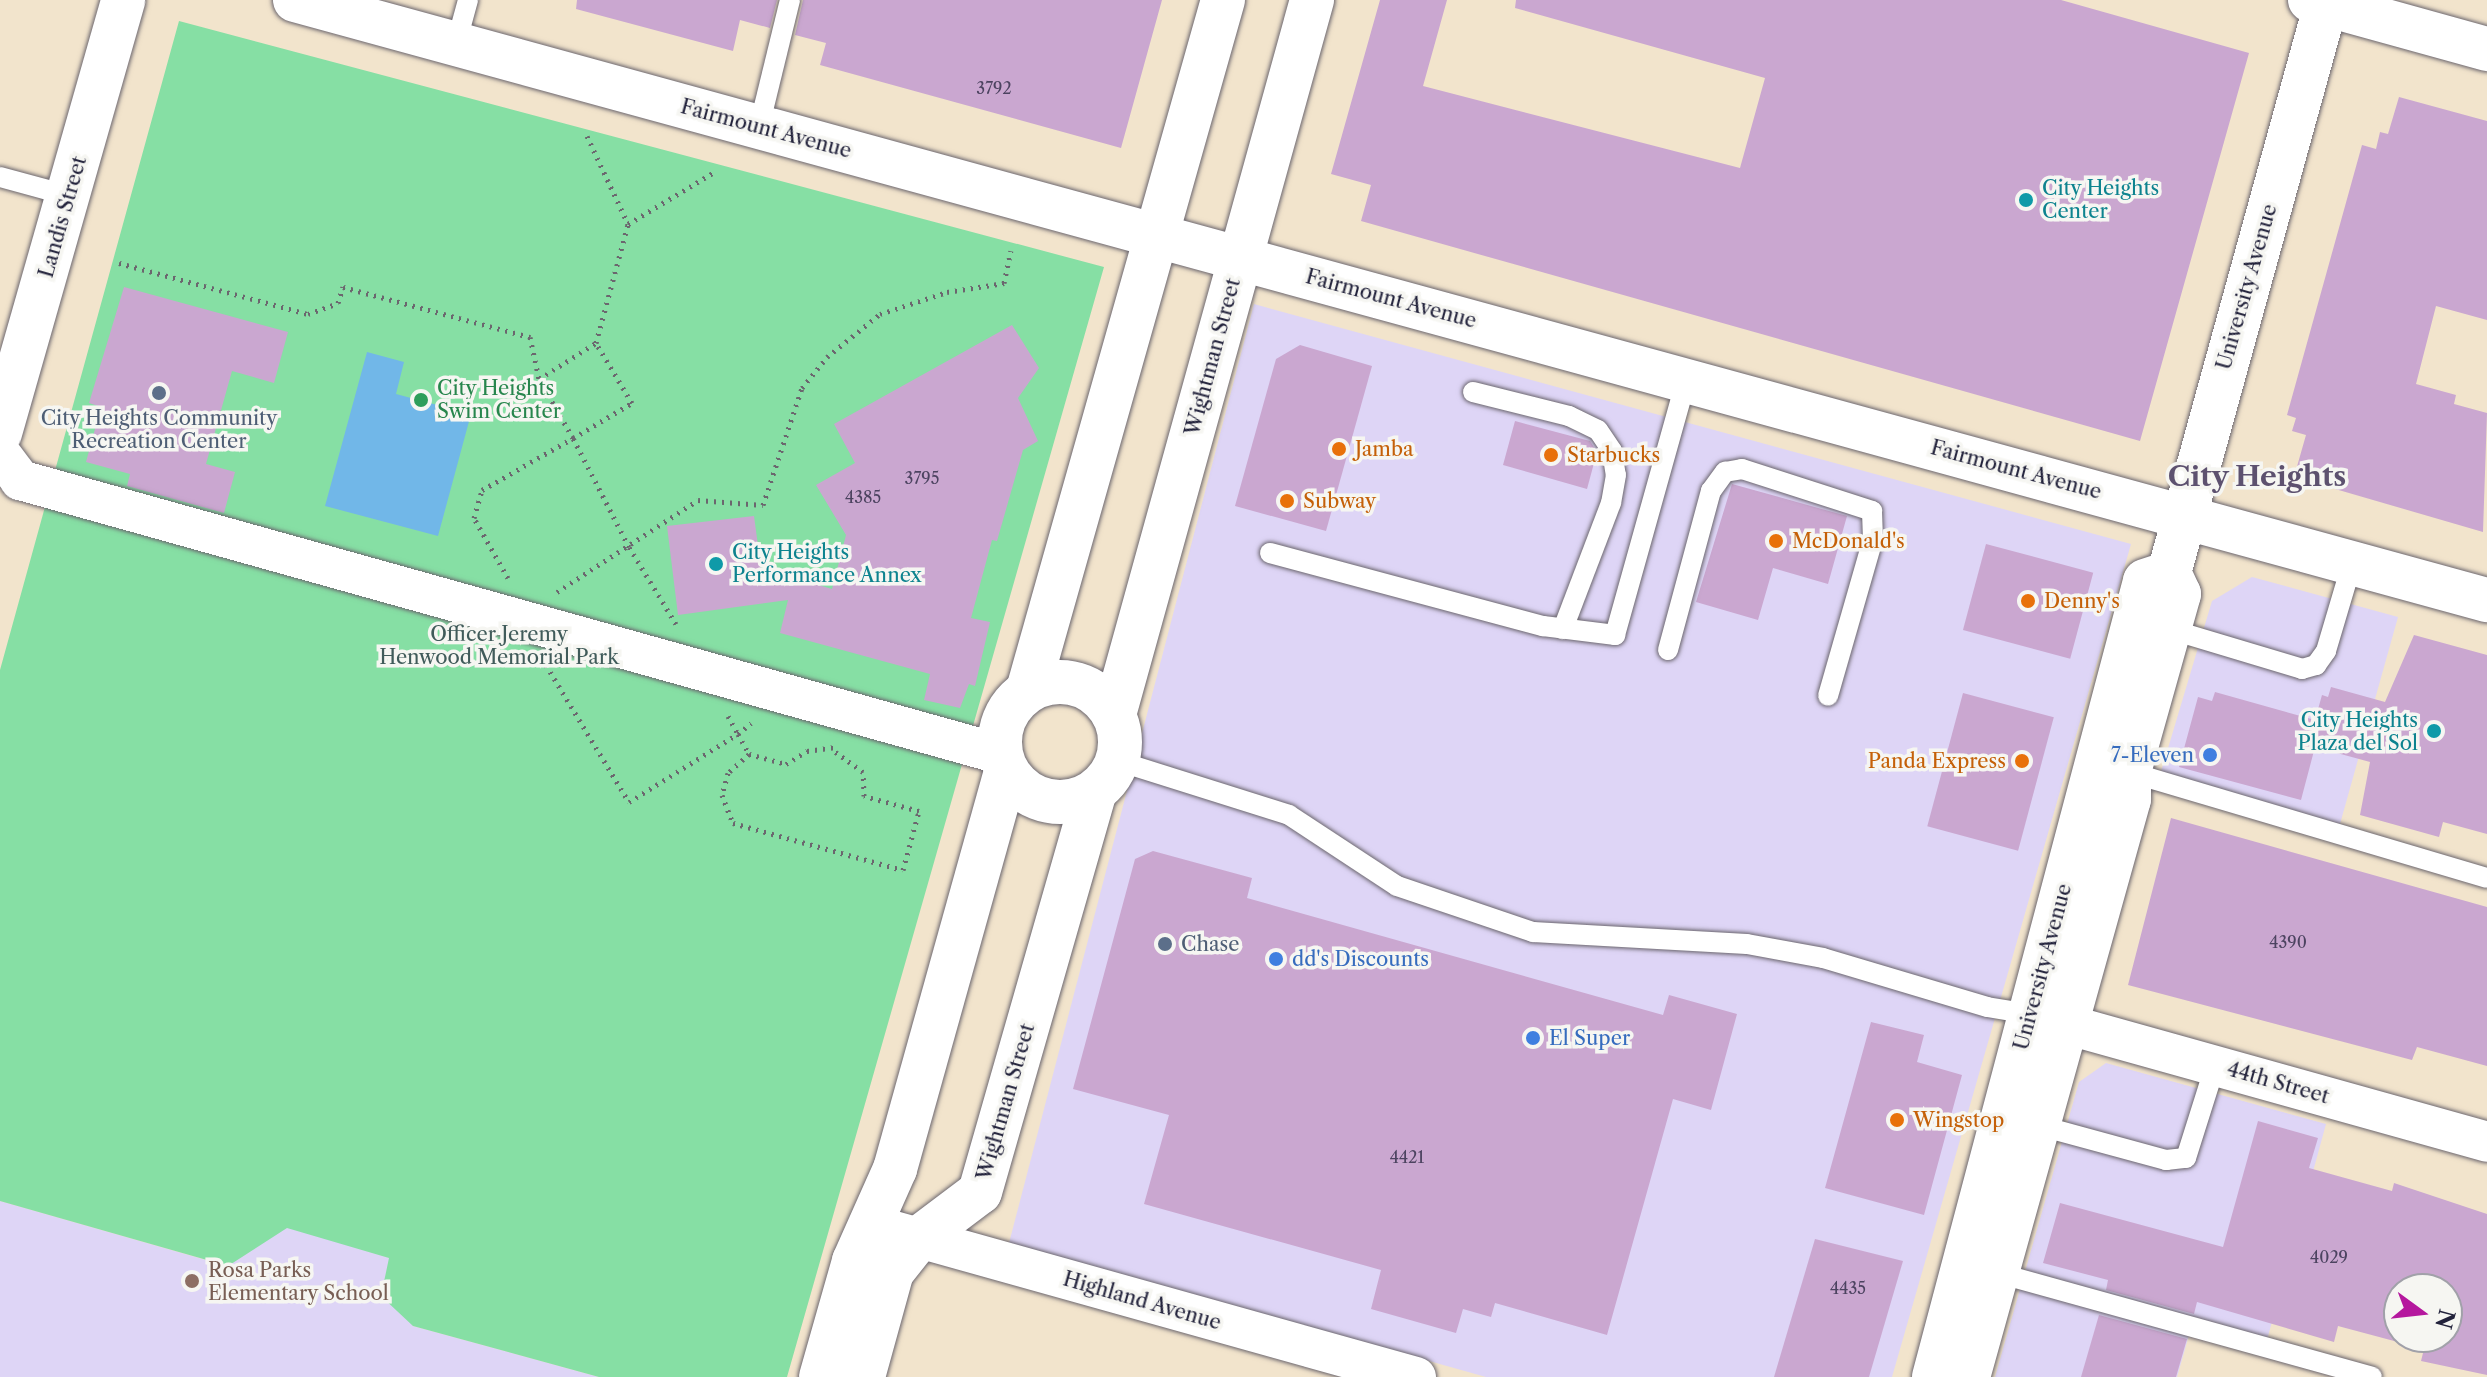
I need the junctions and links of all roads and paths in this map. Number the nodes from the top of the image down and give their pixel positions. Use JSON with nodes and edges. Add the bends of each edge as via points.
{"nodes":[{"id":1,"x":123,"y":0,"type":"edge"},
{"id":2,"x":295,"y":0,"type":"edge"},
{"id":3,"x":468,"y":0,"type":"edge"},
{"id":4,"x":790,"y":0,"type":"edge"},
{"id":5,"x":1223,"y":0,"type":"edge"},
{"id":6,"x":1312,"y":0,"type":"edge"},
{"id":7,"x":2321,"y":1,"type":"edge"},
{"id":8,"x":456,"y":44,"type":"junction"},
{"id":9,"x":2487,"y":49,"type":"edge"},
{"id":10,"x":759,"y":127,"type":"junction"},
{"id":11,"x":587,"y":136,"type":"dead end"},
{"id":12,"x":716,"y":171,"type":"dead end"},
{"id":13,"x":0,"y":177,"type":"edge"},
{"id":14,"x":70,"y":196,"type":"junction"},
{"id":15,"x":628,"y":224,"type":"junction"},
{"id":16,"x":1156,"y":236,"type":"junction"},
{"id":17,"x":1011,"y":251,"type":"dead end"},
{"id":18,"x":1240,"y":258,"type":"junction"},
{"id":19,"x":119,"y":263,"type":"dead end"},
{"id":20,"x":596,"y":343,"type":"junction"},
{"id":21,"x":539,"y":379,"type":"junction"},
{"id":22,"x":1686,"y":380,"type":"junction"},
{"id":23,"x":1473,"y":392,"type":"dead end"},
{"id":24,"x":0,"y":433,"type":"edge"},
{"id":25,"x":573,"y":438,"type":"junction"},
{"id":26,"x":0,"y":453,"type":"edge"},
{"id":27,"x":2184,"y":515,"type":"junction"},
{"id":28,"x":629,"y":547,"type":"junction"},
{"id":29,"x":1270,"y":553,"type":"dead end"},
{"id":30,"x":2352,"y":563,"type":"junction"},
{"id":31,"x":2169,"y":573,"type":"junction"},
{"id":32,"x":2487,"y":600,"type":"edge"},
{"id":33,"x":522,"y":615,"type":"junction"},
{"id":34,"x":1563,"y":629,"type":"junction"},
{"id":35,"x":2169,"y":629,"type":"junction"},
{"id":36,"x":1668,"y":650,"type":"dead end"},
{"id":37,"x":1028,"y":690,"type":"junction"},
{"id":38,"x":1828,"y":696,"type":"dead end"},
{"id":39,"x":854,"y":710,"type":"junction"},
{"id":40,"x":1114,"y":715,"type":"junction"},
{"id":41,"x":834,"y":751,"type":"junction"},
{"id":42,"x":749,"y":754,"type":"junction"},
{"id":43,"x":1003,"y":763,"type":"junction"},
{"id":44,"x":2129,"y":772,"type":"junction"},
{"id":45,"x":1106,"y":776,"type":"junction"},
{"id":46,"x":2487,"y":878,"type":"edge"},
{"id":47,"x":2049,"y":1019,"type":"junction"},
{"id":48,"x":2215,"y":1066,"type":"junction"},
{"id":49,"x":2041,"y":1126,"type":"junction"},
{"id":50,"x":2487,"y":1142,"type":"edge"},
{"id":51,"x":869,"y":1224,"type":"junction"},
{"id":52,"x":919,"y":1238,"type":"junction"},
{"id":53,"x":1998,"y":1273,"type":"junction"},
{"id":54,"x":821,"y":1377,"type":"edge"},
{"id":55,"x":863,"y":1377,"type":"edge"},
{"id":56,"x":1416,"y":1377,"type":"edge"},
{"id":57,"x":1934,"y":1377,"type":"edge"},
{"id":58,"x":1968,"y":1377,"type":"edge"},
{"id":59,"x":2372,"y":1377,"type":"edge"}],
"edges":[{"from":1,"to":14,"type":"main road","name":"Landis Street"},
{"from":2,"to":8,"type":"main road","name":"Fairmount Avenue"},
{"from":3,"to":8,"type":"lane"},
{"from":4,"to":10,"type":"lane"},
{"from":5,"to":16,"type":"main road"},
{"from":6,"to":18,"type":"main road","name":"Wightman Street"},
{"from":7,"to":9,"type":"main road"},
{"from":7,"to":27,"type":"main road","name":"University Avenue"},
{"from":8,"to":10,"type":"main road","name":"Fairmount Avenue"},
{"from":10,"to":16,"type":"main road","name":"Fairmount Avenue"},
{"from":11,"to":15,"type":"path"},
{"from":12,"to":15,"type":"path"},
{"from":13,"to":14,"type":"lane"},
{"from":14,"to":24,"type":"main road","name":"Landis Street"},
{"from":15,"to":20,"type":"path"},
{"from":16,"to":18,"type":"main road","name":"Fairmount Avenue"},
{"from":16,"to":37,"type":"main road"},
{"from":17,"to":28,"type":"path","via":[[1004,283],[947,292],[880,314],[827,357],[802,388],[763,505],[698,500]]},
{"from":18,"to":22,"type":"main road","name":"Fairmount Avenue"},
{"from":18,"to":40,"type":"main road","name":"Wightman Street"},
{"from":19,"to":21,"type":"path","via":[[308,314],[338,303],[343,287],[530,337]]},
{"from":20,"to":21,"type":"path"},
{"from":20,"to":25,"type":"path","via":[[632,403]]},
{"from":21,"to":25,"type":"path"},
{"from":22,"to":27,"type":"main road","name":"Fairmount Avenue"},
{"from":22,"to":34,"type":"lane","via":[[1615,635]]},
{"from":23,"to":34,"type":"lane","via":[[1569,416],[1598,430],[1612,451],[1616,475],[1611,503]]},
{"from":25,"to":28,"type":"path"},
{"from":25,"to":33,"type":"path","via":[[482,490],[474,518]]},
{"from":26,"to":33,"type":"street","via":[[20,480]]},
{"from":27,"to":30,"type":"main road","name":"Fairmount Avenue"},
{"from":27,"to":31,"type":"main road","name":"University Avenue"},
{"from":28,"to":33,"type":"path"},
{"from":29,"to":34,"type":"lane"},
{"from":30,"to":32,"type":"main road","name":"Fairmount Avenue"},
{"from":30,"to":35,"type":"lane","via":[[2326,651],[2316,665],[2302,669]]},
{"from":31,"to":35,"type":"main road","name":"University Avenue","via":[[2179,594]]},
{"from":31,"to":47,"type":"main road","name":"University Avenue","via":[[2145,581]]},
{"from":33,"to":39,"type":"street"},
{"from":33,"to":42,"type":"path","via":[[629,802],[738,734]]},
{"from":35,"to":44,"type":"main road","name":"University Avenue"},
{"from":36,"to":38,"type":"lane","via":[[1711,491],[1725,472],[1742,469],[1872,511],[1873,539]]},
{"from":37,"to":40,"type":"main road","via":[[1067,682],[1103,699]]},
{"from":37,"to":43,"type":"main road","via":[[1004,718]]},
{"from":39,"to":41,"type":"path"},
{"from":39,"to":43,"type":"street"},
{"from":40,"to":45,"type":"main road","name":"Wightman Street","via":[[1120,730]]},
{"from":41,"to":42,"type":"path","via":[[807,751],[786,764]]},
{"from":41,"to":42,"type":"path","via":[[863,772],[864,796],[919,811],[903,870],[733,823],[722,795],[728,773]]},
{"from":43,"to":45,"type":"main road","via":[[1037,799],[1077,801]]},
{"from":43,"to":51,"type":"main road","via":[[895,1169]]},
{"from":44,"to":46,"type":"lane"},
{"from":44,"to":47,"type":"main road","name":"University Avenue","via":[[2129,799]]},
{"from":45,"to":47,"type":"lane","via":[[1289,815],[1397,886],[1533,932],[1747,944],[1823,958],[1987,1007]]},
{"from":45,"to":52,"type":"main road","name":"Wightman Street","via":[[980,1192]]},
{"from":47,"to":48,"type":"street","name":"44th Street"},
{"from":47,"to":49,"type":"main road","name":"University Avenue"},
{"from":47,"to":57,"type":"main road","name":"University Avenue"},
{"from":48,"to":49,"type":"lane","via":[[2186,1158],[2166,1160]]},
{"from":48,"to":50,"type":"street","name":"44th Street"},
{"from":49,"to":53,"type":"main road","name":"University Avenue"},
{"from":51,"to":52,"type":"street","name":"Highland Avenue"},
{"from":51,"to":54,"type":"main road"},
{"from":52,"to":55,"type":"main road","name":"Wightman Street","via":[[892,1272]]},
{"from":52,"to":56,"type":"street","name":"Highland Avenue"},
{"from":53,"to":58,"type":"main road","name":"University Avenue"},
{"from":53,"to":59,"type":"lane"}]}
